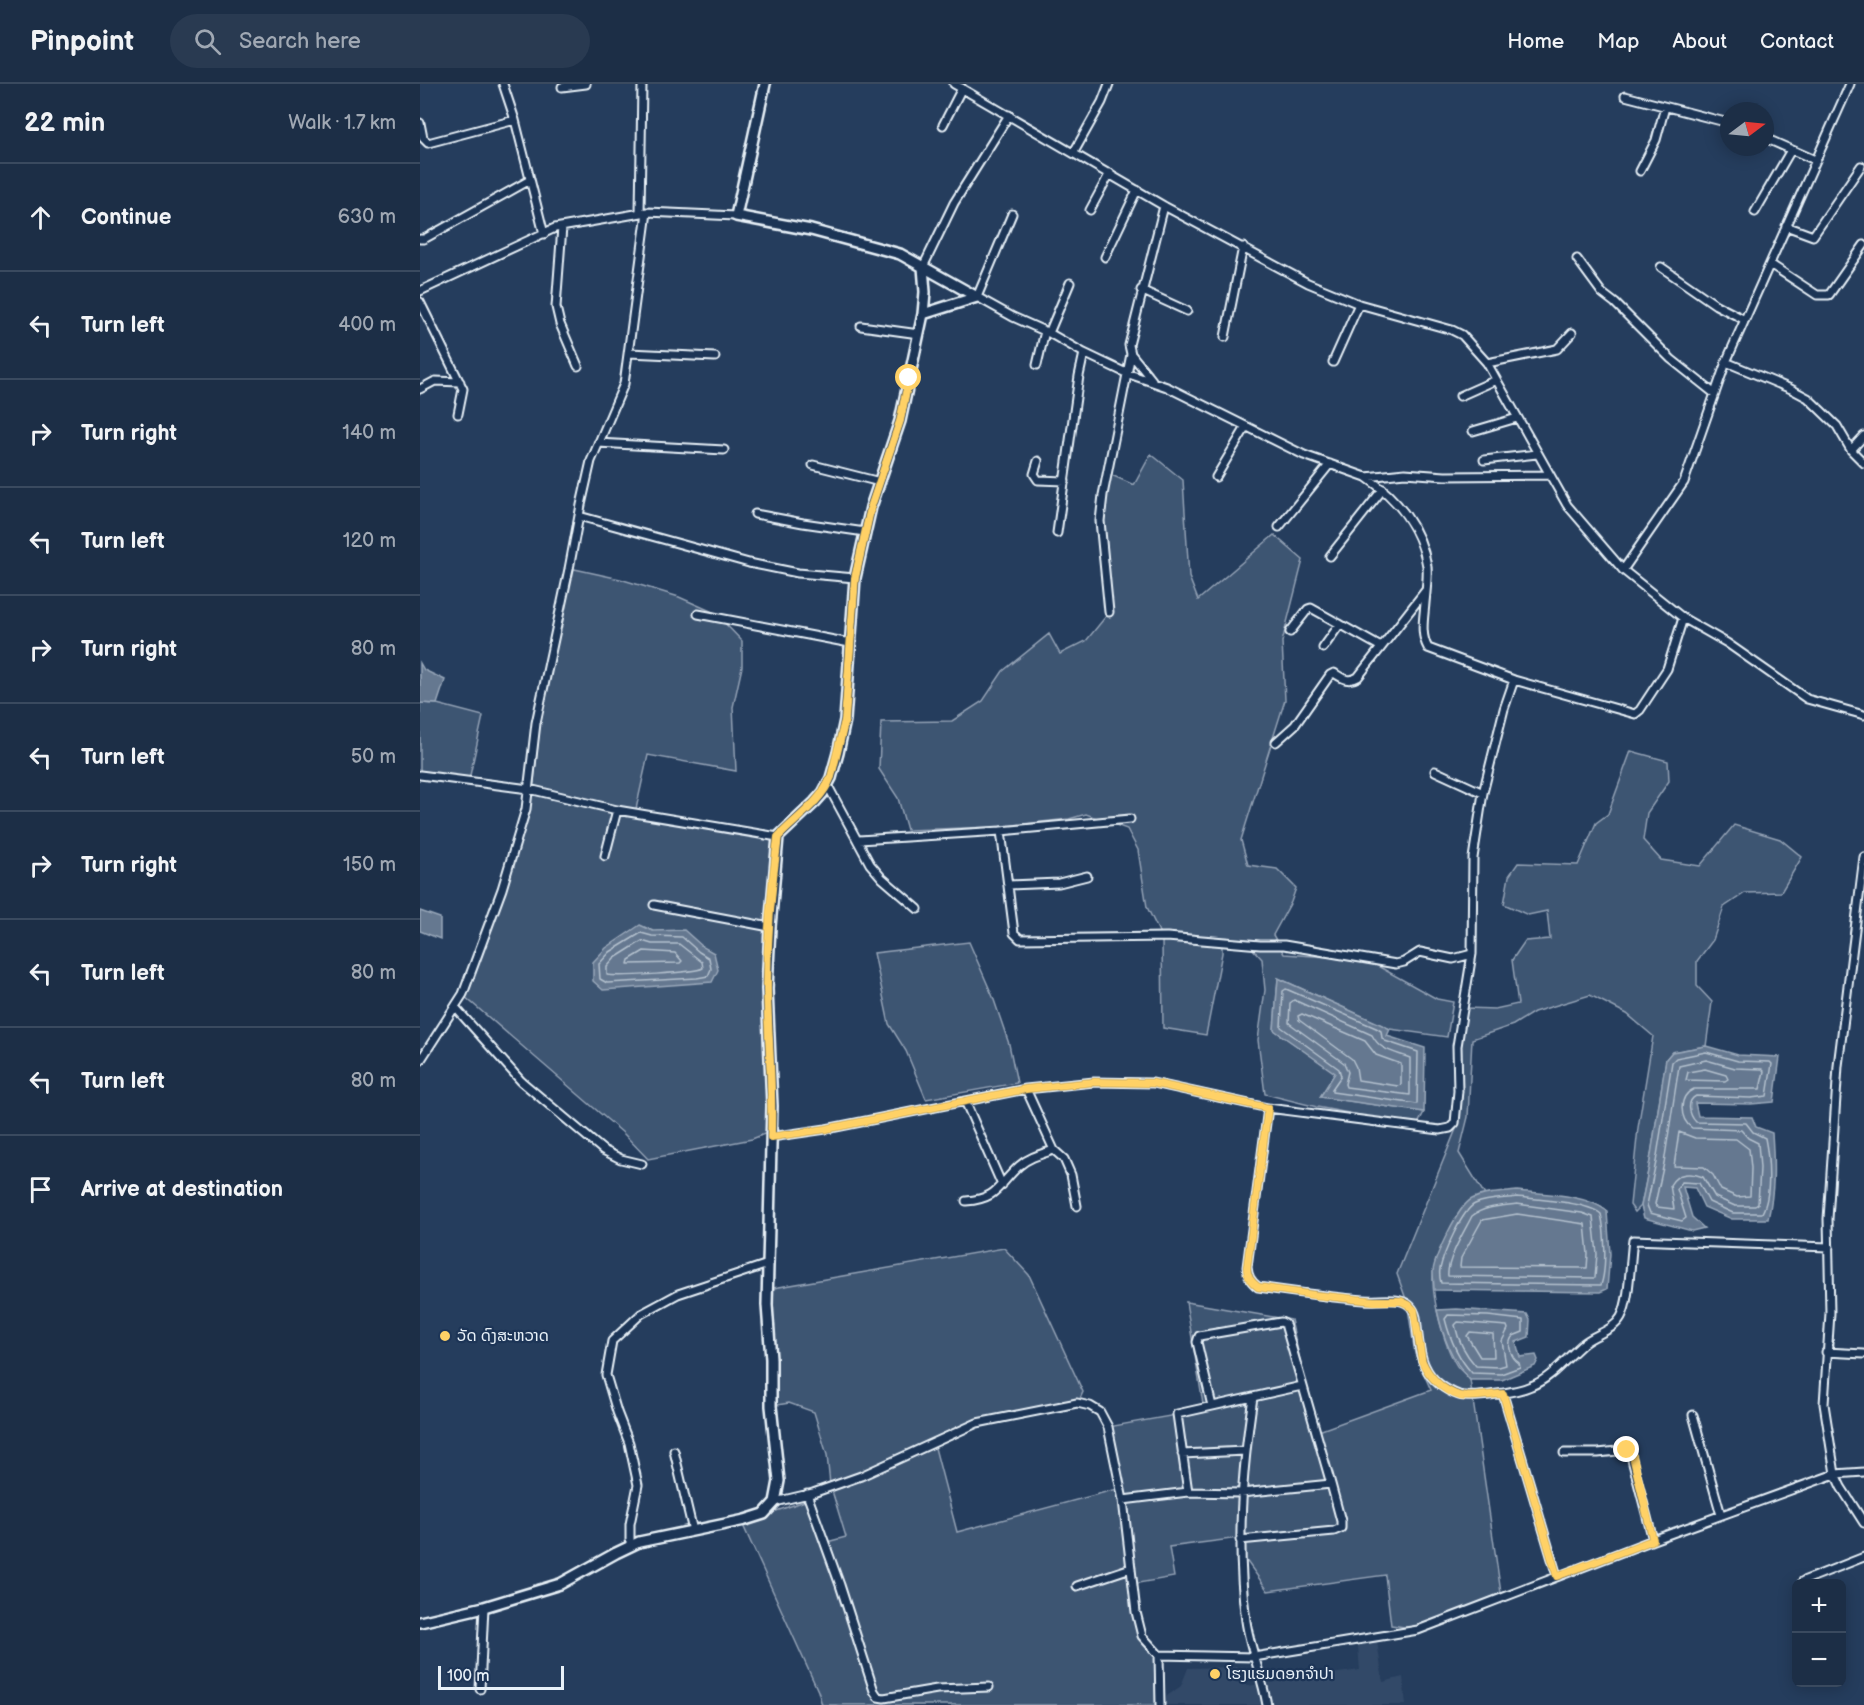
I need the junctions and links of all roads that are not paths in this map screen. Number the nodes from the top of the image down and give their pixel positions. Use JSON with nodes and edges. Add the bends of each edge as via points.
{"nodes":[{"id":1,"x":502,"y":84,"type":"edge"},
{"id":2,"x":586,"y":84,"type":"edge"},
{"id":3,"x":642,"y":84,"type":"edge"},
{"id":4,"x":765,"y":84,"type":"edge"},
{"id":5,"x":954,"y":84,"type":"edge"},
{"id":6,"x":1109,"y":84,"type":"edge"},
{"id":7,"x":1850,"y":84,"type":"edge"},
{"id":8,"x":562,"y":87,"type":"dead end"},
{"id":9,"x":962,"y":88,"type":"junction"},
{"id":10,"x":1625,"y":96,"type":"dead end"},
{"id":11,"x":1665,"y":107,"type":"junction"},
{"id":12,"x":1009,"y":115,"type":"junction"},
{"id":13,"x":515,"y":120,"type":"junction"},
{"id":14,"x":1720,"y":121,"type":"edge"},
{"id":15,"x":420,"y":123,"type":"edge"},
{"id":16,"x":943,"y":125,"type":"dead end"},
{"id":17,"x":1774,"y":142,"type":"edge"},
{"id":18,"x":1791,"y":150,"type":"junction"},
{"id":19,"x":1074,"y":152,"type":"junction"},
{"id":20,"x":1815,"y":160,"type":"junction"},
{"id":21,"x":1861,"y":166,"type":"dead end"},
{"id":22,"x":1640,"y":171,"type":"dead end"},
{"id":23,"x":1110,"y":173,"type":"junction"},
{"id":24,"x":530,"y":180,"type":"junction"},
{"id":25,"x":1137,"y":190,"type":"junction"},
{"id":26,"x":1164,"y":206,"type":"junction"},
{"id":27,"x":1090,"y":210,"type":"dead end"},
{"id":28,"x":644,"y":212,"type":"junction"},
{"id":29,"x":1755,"y":212,"type":"dead end"},
{"id":30,"x":1012,"y":214,"type":"dead end"},
{"id":31,"x":736,"y":216,"type":"junction"},
{"id":32,"x":1786,"y":226,"type":"junction"},
{"id":33,"x":562,"y":227,"type":"junction"},
{"id":34,"x":544,"y":234,"type":"junction"},
{"id":35,"x":420,"y":239,"type":"edge"},
{"id":36,"x":1864,"y":245,"type":"edge"},
{"id":37,"x":1243,"y":248,"type":"junction"},
{"id":38,"x":1105,"y":257,"type":"dead end"},
{"id":39,"x":1577,"y":259,"type":"dead end"},
{"id":40,"x":1770,"y":264,"type":"junction"},
{"id":41,"x":923,"y":267,"type":"junction"},
{"id":42,"x":1661,"y":267,"type":"dead end"},
{"id":43,"x":1070,"y":283,"type":"dead end"},
{"id":44,"x":1142,"y":290,"type":"junction"},
{"id":45,"x":420,"y":291,"type":"edge"},
{"id":46,"x":977,"y":297,"type":"junction"},
{"id":47,"x":420,"y":302,"type":"edge"},
{"id":48,"x":1359,"y":304,"type":"junction"},
{"id":49,"x":1187,"y":311,"type":"dead end"},
{"id":50,"x":923,"y":314,"type":"junction"},
{"id":51,"x":1745,"y":320,"type":"junction"},
{"id":52,"x":861,"y":326,"type":"dead end"},
{"id":53,"x":1047,"y":332,"type":"junction"},
{"id":54,"x":1572,"y":333,"type":"dead end"},
{"id":55,"x":918,"y":334,"type":"junction"},
{"id":56,"x":1225,"y":337,"type":"dead end"},
{"id":57,"x":629,"y":353,"type":"junction"},
{"id":58,"x":1084,"y":353,"type":"junction"},
{"id":59,"x":1131,"y":354,"type":"junction"},
{"id":60,"x":715,"y":357,"type":"dead end"},
{"id":61,"x":1333,"y":362,"type":"dead end"},
{"id":62,"x":1726,"y":362,"type":"junction"},
{"id":63,"x":1487,"y":363,"type":"junction"},
{"id":64,"x":1037,"y":365,"type":"dead end"},
{"id":65,"x":578,"y":366,"type":"dead end"},
{"id":66,"x":1126,"y":373,"type":"junction"},
{"id":67,"x":1496,"y":380,"type":"junction"},
{"id":68,"x":1152,"y":381,"type":"junction"},
{"id":69,"x":460,"y":382,"type":"junction"},
{"id":70,"x":420,"y":389,"type":"edge"},
{"id":71,"x":1715,"y":394,"type":"junction"},
{"id":72,"x":1460,"y":396,"type":"dead end"},
{"id":73,"x":458,"y":414,"type":"dead end"},
{"id":74,"x":1517,"y":418,"type":"junction"},
{"id":75,"x":1246,"y":427,"type":"junction"},
{"id":76,"x":1473,"y":431,"type":"dead end"},
{"id":77,"x":1864,"y":436,"type":"edge"},
{"id":78,"x":598,"y":443,"type":"junction"},
{"id":79,"x":724,"y":450,"type":"dead end"},
{"id":80,"x":1851,"y":450,"type":"junction"},
{"id":81,"x":1537,"y":454,"type":"junction"},
{"id":82,"x":1484,"y":460,"type":"dead end"},
{"id":83,"x":1038,"y":461,"type":"dead end"},
{"id":84,"x":1864,"y":463,"type":"edge"},
{"id":85,"x":1330,"y":464,"type":"junction"},
{"id":86,"x":813,"y":465,"type":"dead end"},
{"id":87,"x":1550,"y":474,"type":"junction"},
{"id":88,"x":1216,"y":477,"type":"dead end"},
{"id":89,"x":1366,"y":477,"type":"junction"},
{"id":90,"x":1065,"y":481,"type":"junction"},
{"id":91,"x":880,"y":482,"type":"junction"},
{"id":92,"x":1383,"y":489,"type":"junction"},
{"id":93,"x":755,"y":514,"type":"dead end"},
{"id":94,"x":579,"y":516,"type":"junction"},
{"id":95,"x":1279,"y":527,"type":"dead end"},
{"id":96,"x":866,"y":532,"type":"junction"},
{"id":97,"x":1058,"y":533,"type":"dead end"},
{"id":98,"x":1330,"y":556,"type":"dead end"},
{"id":99,"x":1623,"y":570,"type":"junction"},
{"id":100,"x":855,"y":578,"type":"junction"},
{"id":101,"x":1426,"y":590,"type":"junction"},
{"id":102,"x":1109,"y":612,"type":"dead end"},
{"id":103,"x":698,"y":614,"type":"dead end"},
{"id":104,"x":1683,"y":618,"type":"junction"},
{"id":105,"x":1340,"y":624,"type":"junction"},
{"id":106,"x":1290,"y":632,"type":"dead end"},
{"id":107,"x":850,"y":643,"type":"junction"},
{"id":108,"x":1381,"y":647,"type":"junction"},
{"id":109,"x":1323,"y":648,"type":"dead end"},
{"id":110,"x":1514,"y":680,"type":"junction"},
{"id":111,"x":1864,"y":715,"type":"edge"},
{"id":112,"x":1276,"y":742,"type":"dead end"},
{"id":113,"x":1435,"y":771,"type":"dead end"},
{"id":114,"x":420,"y":775,"type":"edge"},
{"id":115,"x":828,"y":786,"type":"junction"},
{"id":116,"x":529,"y":789,"type":"junction"},
{"id":117,"x":1482,"y":793,"type":"junction"},
{"id":118,"x":617,"y":810,"type":"junction"},
{"id":119,"x":1130,"y":819,"type":"dead end"},
{"id":120,"x":1001,"y":831,"type":"junction"},
{"id":121,"x":778,"y":837,"type":"junction"},
{"id":122,"x":859,"y":840,"type":"junction"},
{"id":123,"x":605,"y":856,"type":"dead end"},
{"id":124,"x":1864,"y":857,"type":"edge"},
{"id":125,"x":1087,"y":876,"type":"dead end"},
{"id":126,"x":1009,"y":885,"type":"junction"},
{"id":127,"x":654,"y":905,"type":"dead end"},
{"id":128,"x":918,"y":909,"type":"dead end"},
{"id":129,"x":770,"y":927,"type":"junction"},
{"id":130,"x":1472,"y":954,"type":"junction"},
{"id":131,"x":455,"y":1007,"type":"junction"},
{"id":132,"x":420,"y":1061,"type":"edge"},
{"id":133,"x":1026,"y":1089,"type":"junction"},
{"id":134,"x":965,"y":1101,"type":"junction"},
{"id":135,"x":1268,"y":1108,"type":"junction"},
{"id":136,"x":771,"y":1137,"type":"junction"},
{"id":137,"x":1054,"y":1150,"type":"junction"},
{"id":138,"x":642,"y":1164,"type":"dead end"},
{"id":139,"x":1002,"y":1185,"type":"junction"},
{"id":140,"x":966,"y":1202,"type":"dead end"},
{"id":141,"x":1077,"y":1206,"type":"dead end"},
{"id":142,"x":1829,"y":1247,"type":"junction"},
{"id":143,"x":768,"y":1264,"type":"junction"},
{"id":144,"x":1826,"y":1352,"type":"junction"},
{"id":145,"x":1864,"y":1354,"type":"edge"},
{"id":146,"x":1302,"y":1386,"type":"junction"},
{"id":147,"x":1503,"y":1394,"type":"junction"},
{"id":148,"x":1253,"y":1397,"type":"junction"},
{"id":149,"x":1212,"y":1406,"type":"junction"},
{"id":150,"x":1693,"y":1415,"type":"dead end"},
{"id":151,"x":674,"y":1451,"type":"dead end"},
{"id":152,"x":1245,"y":1451,"type":"junction"},
{"id":153,"x":1564,"y":1453,"type":"dead end"},
{"id":154,"x":1182,"y":1454,"type":"junction"},
{"id":155,"x":1864,"y":1472,"type":"edge"},
{"id":156,"x":1835,"y":1474,"type":"junction"},
{"id":157,"x":1331,"y":1484,"type":"junction"},
{"id":158,"x":1188,"y":1492,"type":"junction"},
{"id":159,"x":1241,"y":1493,"type":"junction"},
{"id":160,"x":807,"y":1494,"type":"junction"},
{"id":161,"x":1123,"y":1500,"type":"junction"},
{"id":162,"x":775,"y":1502,"type":"junction"},
{"id":163,"x":1721,"y":1515,"type":"junction"},
{"id":164,"x":1864,"y":1523,"type":"edge"},
{"id":165,"x":693,"y":1532,"type":"junction"},
{"id":166,"x":1240,"y":1540,"type":"junction"},
{"id":167,"x":1653,"y":1540,"type":"junction"},
{"id":168,"x":630,"y":1546,"type":"junction"},
{"id":169,"x":1864,"y":1557,"type":"edge"},
{"id":170,"x":1131,"y":1568,"type":"junction"},
{"id":171,"x":1557,"y":1576,"type":"junction"},
{"id":172,"x":1808,"y":1579,"type":"edge"},
{"id":173,"x":1077,"y":1586,"type":"dead end"},
{"id":174,"x":484,"y":1607,"type":"junction"},
{"id":175,"x":420,"y":1622,"type":"edge"},
{"id":176,"x":1160,"y":1655,"type":"junction"},
{"id":177,"x":1254,"y":1657,"type":"junction"},
{"id":178,"x":989,"y":1687,"type":"dead end"},
{"id":179,"x":480,"y":1689,"type":"dead end"},
{"id":180,"x":1160,"y":1705,"type":"edge"},
{"id":181,"x":1267,"y":1705,"type":"edge"}],
"edges":[{"from":1,"to":13,"type":"street"},
{"from":2,"to":8,"type":"street"},
{"from":3,"to":28,"type":"street"},
{"from":4,"to":31,"type":"street"},
{"from":5,"to":9,"type":"street"},
{"from":6,"to":19,"type":"street"},
{"from":7,"to":20,"type":"street"},
{"from":9,"to":12,"type":"street"},
{"from":9,"to":16,"type":"street"},
{"from":10,"to":11,"type":"street"},
{"from":11,"to":14,"type":"street"},
{"from":11,"to":22,"type":"street","via":[[1656,140]]},
{"from":12,"to":19,"type":"street"},
{"from":12,"to":41,"type":"street","via":[[954,203]]},
{"from":13,"to":15,"type":"street","via":[[428,143]]},
{"from":13,"to":24,"type":"street"},
{"from":17,"to":18,"type":"street"},
{"from":18,"to":20,"type":"street"},
{"from":18,"to":29,"type":"street"},
{"from":19,"to":23,"type":"street"},
{"from":20,"to":32,"type":"street"},
{"from":21,"to":32,"type":"street","via":[[1813,236]]},
{"from":23,"to":25,"type":"street"},
{"from":23,"to":27,"type":"street"},
{"from":24,"to":34,"type":"street"},
{"from":24,"to":35,"type":"street"},
{"from":25,"to":26,"type":"street"},
{"from":25,"to":38,"type":"street"},
{"from":26,"to":37,"type":"street"},
{"from":26,"to":44,"type":"street"},
{"from":28,"to":31,"type":"street"},
{"from":28,"to":33,"type":"street"},
{"from":28,"to":57,"type":"street"},
{"from":30,"to":46,"type":"street"},
{"from":31,"to":41,"type":"street","via":[[900,254]]},
{"from":32,"to":40,"type":"street"},
{"from":33,"to":34,"type":"street"},
{"from":33,"to":65,"type":"street","via":[[556,307]]},
{"from":34,"to":45,"type":"street"},
{"from":36,"to":40,"type":"street","via":[[1829,295],[1817,294]]},
{"from":37,"to":48,"type":"street","via":[[1308,283]]},
{"from":37,"to":56,"type":"street"},
{"from":39,"to":71,"type":"street","via":[[1602,293],[1671,359]]},
{"from":40,"to":51,"type":"street"},
{"from":41,"to":46,"type":"street"},
{"from":41,"to":50,"type":"street"},
{"from":42,"to":51,"type":"street"},
{"from":43,"to":53,"type":"street"},
{"from":44,"to":49,"type":"street"},
{"from":44,"to":59,"type":"street","via":[[1129,345]]},
{"from":46,"to":50,"type":"street"},
{"from":46,"to":53,"type":"street"},
{"from":47,"to":69,"type":"street"},
{"from":48,"to":61,"type":"street"},
{"from":48,"to":63,"type":"street","via":[[1452,330],[1462,335]]},
{"from":50,"to":55,"type":"street"},
{"from":51,"to":62,"type":"street"},
{"from":52,"to":55,"type":"street"},
{"from":53,"to":58,"type":"street"},
{"from":53,"to":64,"type":"street"},
{"from":54,"to":63,"type":"street","via":[[1557,349]]},
{"from":55,"to":91,"type":"street","via":[[900,421]]},
{"from":57,"to":60,"type":"street"},
{"from":57,"to":78,"type":"street","via":[[624,384]]},
{"from":58,"to":66,"type":"street"},
{"from":58,"to":90,"type":"street"},
{"from":59,"to":66,"type":"street"},
{"from":59,"to":68,"type":"street"},
{"from":62,"to":71,"type":"street"},
{"from":62,"to":80,"type":"street","via":[[1808,398],[1837,426]]},
{"from":63,"to":67,"type":"street"},
{"from":66,"to":68,"type":"street"},
{"from":66,"to":102,"type":"street","via":[[1100,521]]},
{"from":67,"to":72,"type":"street"},
{"from":67,"to":74,"type":"street"},
{"from":68,"to":75,"type":"street"},
{"from":69,"to":70,"type":"street","via":[[435,381]]},
{"from":69,"to":73,"type":"street","via":[[464,392]]},
{"from":71,"to":99,"type":"street","via":[[1684,482]]},
{"from":74,"to":76,"type":"street"},
{"from":74,"to":81,"type":"street"},
{"from":75,"to":85,"type":"street"},
{"from":75,"to":88,"type":"street"},
{"from":77,"to":80,"type":"street"},
{"from":78,"to":79,"type":"street"},
{"from":78,"to":94,"type":"street"},
{"from":80,"to":84,"type":"street"},
{"from":81,"to":82,"type":"street"},
{"from":81,"to":87,"type":"street"},
{"from":83,"to":90,"type":"street","via":[[1038,480]]},
{"from":85,"to":89,"type":"street"},
{"from":85,"to":95,"type":"street"},
{"from":86,"to":91,"type":"street"},
{"from":87,"to":89,"type":"street","via":[[1405,473]]},
{"from":87,"to":99,"type":"street","via":[[1567,506]]},
{"from":89,"to":92,"type":"street"},
{"from":90,"to":97,"type":"street"},
{"from":91,"to":96,"type":"street"},
{"from":92,"to":98,"type":"street"},
{"from":92,"to":101,"type":"street","via":[[1414,527],[1422,544]]},
{"from":93,"to":96,"type":"street"},
{"from":94,"to":100,"type":"street","via":[[749,563],[798,573]]},
{"from":94,"to":116,"type":"street","via":[[536,723]]},
{"from":96,"to":100,"type":"street"},
{"from":99,"to":104,"type":"street"},
{"from":100,"to":107,"type":"street"},
{"from":101,"to":108,"type":"street"},
{"from":101,"to":110,"type":"street","via":[[1423,634],[1428,648]]},
{"from":103,"to":107,"type":"street"},
{"from":104,"to":110,"type":"street","via":[[1667,669],[1637,713]]},
{"from":104,"to":111,"type":"street","via":[[1807,699]]},
{"from":105,"to":106,"type":"street","via":[[1311,608]]},
{"from":105,"to":108,"type":"street"},
{"from":105,"to":109,"type":"street"},
{"from":107,"to":115,"type":"street","via":[[845,720]]},
{"from":108,"to":112,"type":"street","via":[[1358,678],[1352,681],[1330,675],[1295,725]]},
{"from":110,"to":117,"type":"street"},
{"from":113,"to":117,"type":"street"},
{"from":114,"to":116,"type":"street"},
{"from":115,"to":121,"type":"street"},
{"from":115,"to":122,"type":"street"},
{"from":116,"to":118,"type":"street"},
{"from":116,"to":131,"type":"street","via":[[502,889]]},
{"from":117,"to":130,"type":"street","via":[[1473,858]]},
{"from":118,"to":121,"type":"street"},
{"from":118,"to":123,"type":"street"},
{"from":119,"to":120,"type":"street"},
{"from":120,"to":122,"type":"street"},
{"from":120,"to":126,"type":"street"},
{"from":121,"to":129,"type":"street"},
{"from":122,"to":128,"type":"street","via":[[870,864]]},
{"from":124,"to":142,"type":"street","via":[[1838,1066]]},
{"from":125,"to":126,"type":"street"},
{"from":126,"to":130,"type":"street","via":[[1014,933],[1020,939],[1167,937],[1284,945],[1396,964],[1420,952],[1453,959]]},
{"from":127,"to":129,"type":"street"},
{"from":129,"to":136,"type":"street","via":[[767,989]]},
{"from":130,"to":135,"type":"street","via":[[1457,1046],[1455,1123],[1450,1128],[1440,1130]]},
{"from":131,"to":132,"type":"street"},
{"from":131,"to":138,"type":"street","via":[[522,1081],[603,1150]]},
{"from":133,"to":134,"type":"street"},
{"from":133,"to":135,"type":"street","via":[[1094,1082],[1153,1083]]},
{"from":133,"to":137,"type":"street"},
{"from":134,"to":136,"type":"street"},
{"from":134,"to":139,"type":"street"},
{"from":135,"to":147,"type":"street","via":[[1247,1267],[1251,1282],[1258,1287],[1314,1295],[1401,1301],[1414,1310],[1422,1361],[1438,1384],[1461,1396]]},
{"from":136,"to":143,"type":"street"},
{"from":137,"to":139,"type":"street","via":[[1029,1158]]},
{"from":137,"to":141,"type":"street","via":[[1064,1159],[1071,1175]]},
{"from":139,"to":140,"type":"street","via":[[991,1196]]},
{"from":142,"to":144,"type":"street"},
{"from":142,"to":147,"type":"street","via":[[1633,1240],[1625,1306],[1620,1317],[1605,1332],[1586,1341],[1551,1374],[1532,1386]]},
{"from":143,"to":162,"type":"street","via":[[771,1406],[779,1481]]},
{"from":143,"to":168,"type":"street","via":[[678,1294],[641,1314],[612,1341],[606,1375],[629,1443],[638,1485]]},
{"from":144,"to":145,"type":"street"},
{"from":144,"to":156,"type":"street","via":[[1824,1404]]},
{"from":146,"to":148,"type":"street"},
{"from":146,"to":149,"type":"street","via":[[1285,1324],[1204,1334],[1197,1342]]},
{"from":146,"to":157,"type":"street"},
{"from":147,"to":171,"type":"street"},
{"from":148,"to":149,"type":"street"},
{"from":148,"to":152,"type":"street"},
{"from":149,"to":154,"type":"street","via":[[1177,1414]]},
{"from":150,"to":163,"type":"street"},
{"from":151,"to":165,"type":"street"},
{"from":152,"to":154,"type":"street"},
{"from":152,"to":159,"type":"street"},
{"from":153,"to":167,"type":"street","via":[[1630,1452]]},
{"from":154,"to":158,"type":"street"},
{"from":155,"to":156,"type":"street"},
{"from":156,"to":163,"type":"street"},
{"from":156,"to":164,"type":"street"},
{"from":157,"to":159,"type":"street"},
{"from":157,"to":166,"type":"street","via":[[1341,1528]]},
{"from":158,"to":159,"type":"street"},
{"from":158,"to":161,"type":"street"},
{"from":159,"to":166,"type":"street"},
{"from":160,"to":161,"type":"street","via":[[861,1476],[977,1423],[1077,1403],[1100,1412],[1108,1427]]},
{"from":160,"to":162,"type":"street"},
{"from":160,"to":178,"type":"street","via":[[878,1696]]},
{"from":161,"to":170,"type":"street"},
{"from":162,"to":165,"type":"street","via":[[764,1514]]},
{"from":163,"to":167,"type":"street"},
{"from":165,"to":168,"type":"street"},
{"from":166,"to":177,"type":"street","via":[[1246,1619]]},
{"from":167,"to":171,"type":"street"},
{"from":168,"to":174,"type":"street","via":[[560,1584]]},
{"from":169,"to":172,"type":"street"},
{"from":170,"to":173,"type":"street"},
{"from":170,"to":176,"type":"street","via":[[1142,1636]]},
{"from":171,"to":177,"type":"street","via":[[1418,1630]]},
{"from":174,"to":175,"type":"street"},
{"from":174,"to":179,"type":"street"},
{"from":176,"to":177,"type":"street"},
{"from":176,"to":180,"type":"street"},
{"from":177,"to":181,"type":"street"}]}
